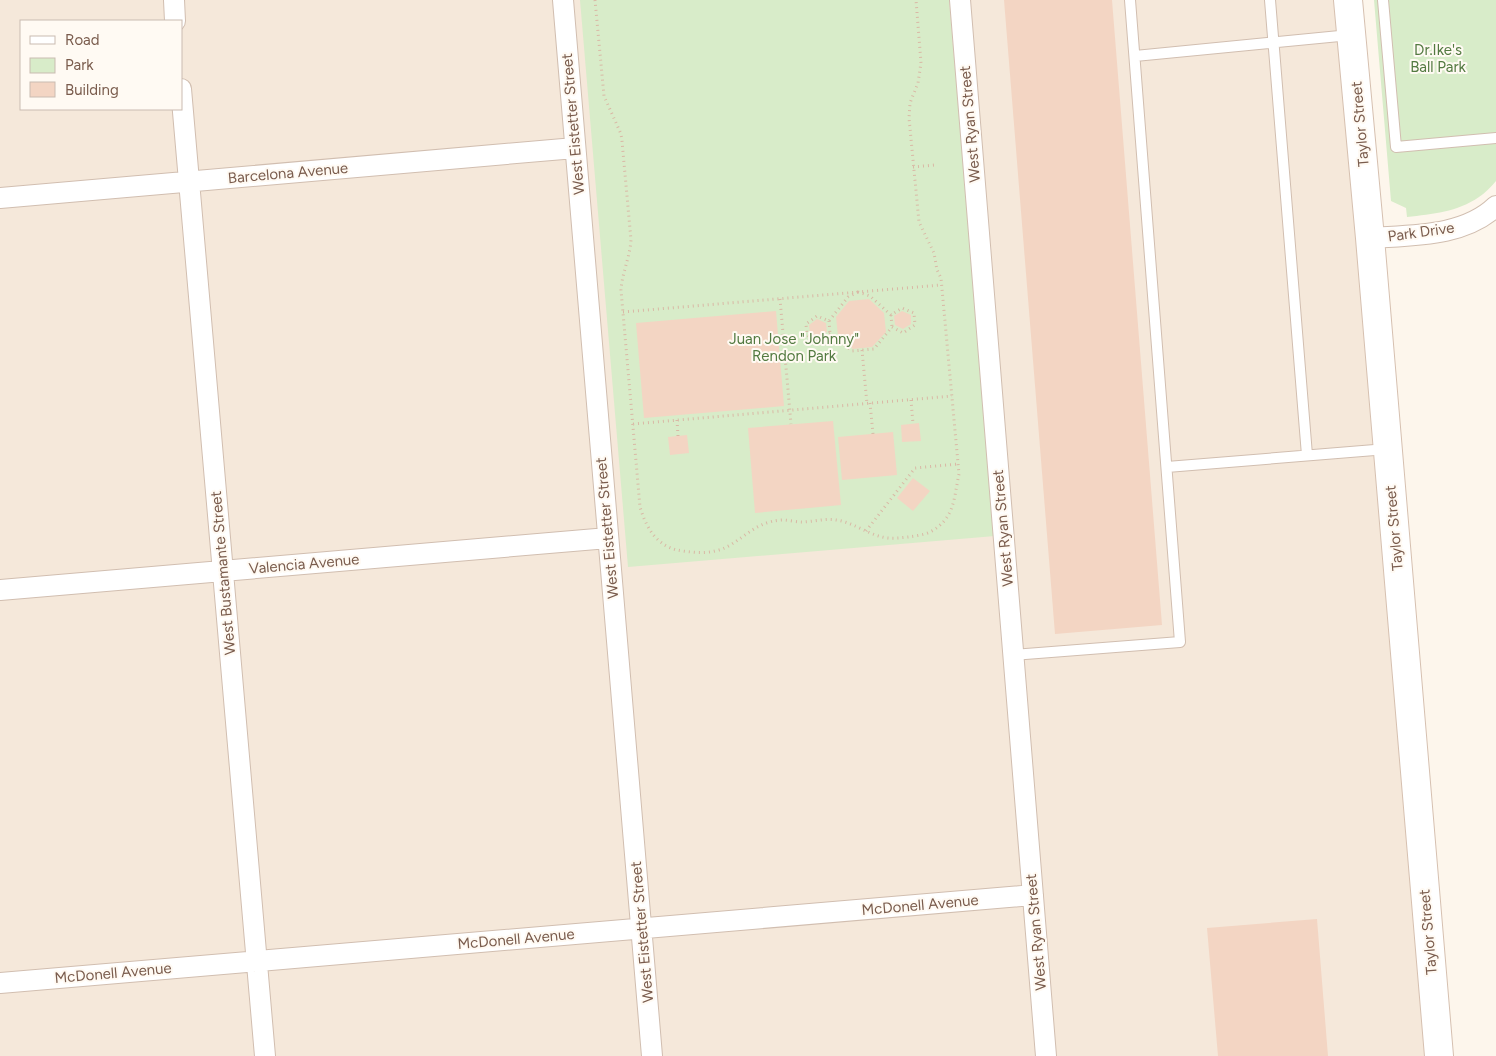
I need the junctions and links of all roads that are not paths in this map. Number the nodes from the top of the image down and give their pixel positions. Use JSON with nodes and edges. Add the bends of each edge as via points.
{"nodes":[{"id":1,"x":174,"y":0,"type":"edge"},
{"id":2,"x":563,"y":0,"type":"edge"},
{"id":3,"x":960,"y":0,"type":"edge"},
{"id":4,"x":1130,"y":0,"type":"edge"},
{"id":5,"x":1270,"y":0,"type":"edge"},
{"id":6,"x":1348,"y":0,"type":"edge"},
{"id":7,"x":1383,"y":0,"type":"edge"},
{"id":8,"x":175,"y":20,"type":"edge"},
{"id":9,"x":1352,"y":35,"type":"junction"},
{"id":10,"x":1273,"y":42,"type":"junction"},
{"id":11,"x":1135,"y":56,"type":"junction"},
{"id":12,"x":182,"y":100,"type":"edge"},
{"id":13,"x":1496,"y":138,"type":"edge"},
{"id":14,"x":575,"y":148,"type":"junction"},
{"id":15,"x":189,"y":181,"type":"junction"},
{"id":16,"x":0,"y":198,"type":"edge"},
{"id":17,"x":1496,"y":206,"type":"edge"},
{"id":18,"x":1370,"y":238,"type":"junction"},
{"id":19,"x":1388,"y":449,"type":"junction"},
{"id":20,"x":1307,"y":455,"type":"junction"},
{"id":21,"x":1166,"y":467,"type":"junction"},
{"id":22,"x":608,"y":538,"type":"junction"},
{"id":23,"x":223,"y":571,"type":"junction"},
{"id":24,"x":0,"y":590,"type":"edge"},
{"id":25,"x":1013,"y":655,"type":"junction"},
{"id":26,"x":1033,"y":895,"type":"junction"},
{"id":27,"x":641,"y":928,"type":"junction"},
{"id":28,"x":257,"y":961,"type":"junction"},
{"id":29,"x":0,"y":983,"type":"edge"},
{"id":30,"x":265,"y":1056,"type":"edge"},
{"id":31,"x":652,"y":1056,"type":"edge"},
{"id":32,"x":1046,"y":1056,"type":"edge"},
{"id":33,"x":1439,"y":1056,"type":"edge"}],
"edges":[{"from":1,"to":8,"type":"street"},
{"from":2,"to":14,"type":"street","name":"West Eistetter Street"},
{"from":3,"to":25,"type":"street","name":"West Ryan Street"},
{"from":4,"to":11,"type":"lane"},
{"from":5,"to":10,"type":"lane"},
{"from":6,"to":9,"type":"street","name":"Taylor Street"},
{"from":7,"to":13,"type":"lane","via":[[1396,147]]},
{"from":9,"to":10,"type":"lane"},
{"from":9,"to":18,"type":"street","name":"Taylor Street"},
{"from":10,"to":11,"type":"lane"},
{"from":10,"to":20,"type":"lane"},
{"from":11,"to":21,"type":"lane"},
{"from":12,"to":15,"type":"street","name":"West Bustamante Street"},
{"from":14,"to":15,"type":"street","name":"Barcelona Avenue"},
{"from":14,"to":22,"type":"street","name":"West Eistetter Street"},
{"from":15,"to":16,"type":"street","name":"Barcelona Avenue"},
{"from":15,"to":23,"type":"street","name":"West Bustamante Street"},
{"from":17,"to":18,"type":"street","name":"Park Drive","via":[[1472,223],[1450,230]]},
{"from":18,"to":19,"type":"street","name":"Taylor Street"},
{"from":19,"to":20,"type":"lane"},
{"from":19,"to":33,"type":"street","name":"Taylor Street"},
{"from":20,"to":21,"type":"lane"},
{"from":21,"to":25,"type":"lane","via":[[1180,642]]},
{"from":22,"to":23,"type":"street","name":"Valencia Avenue"},
{"from":22,"to":27,"type":"street","name":"West Eistetter Street"},
{"from":23,"to":24,"type":"street","name":"Valencia Avenue"},
{"from":23,"to":28,"type":"street","name":"West Bustamante Street"},
{"from":25,"to":26,"type":"street","name":"West Ryan Street"},
{"from":26,"to":27,"type":"street","name":"McDonell Avenue"},
{"from":26,"to":32,"type":"street","name":"West Ryan Street"},
{"from":27,"to":28,"type":"street","name":"McDonell Avenue"},
{"from":27,"to":31,"type":"street","name":"West Eistetter Street"},
{"from":28,"to":29,"type":"street","name":"McDonell Avenue"},
{"from":28,"to":30,"type":"street","name":"West Bustamante Street"}]}
